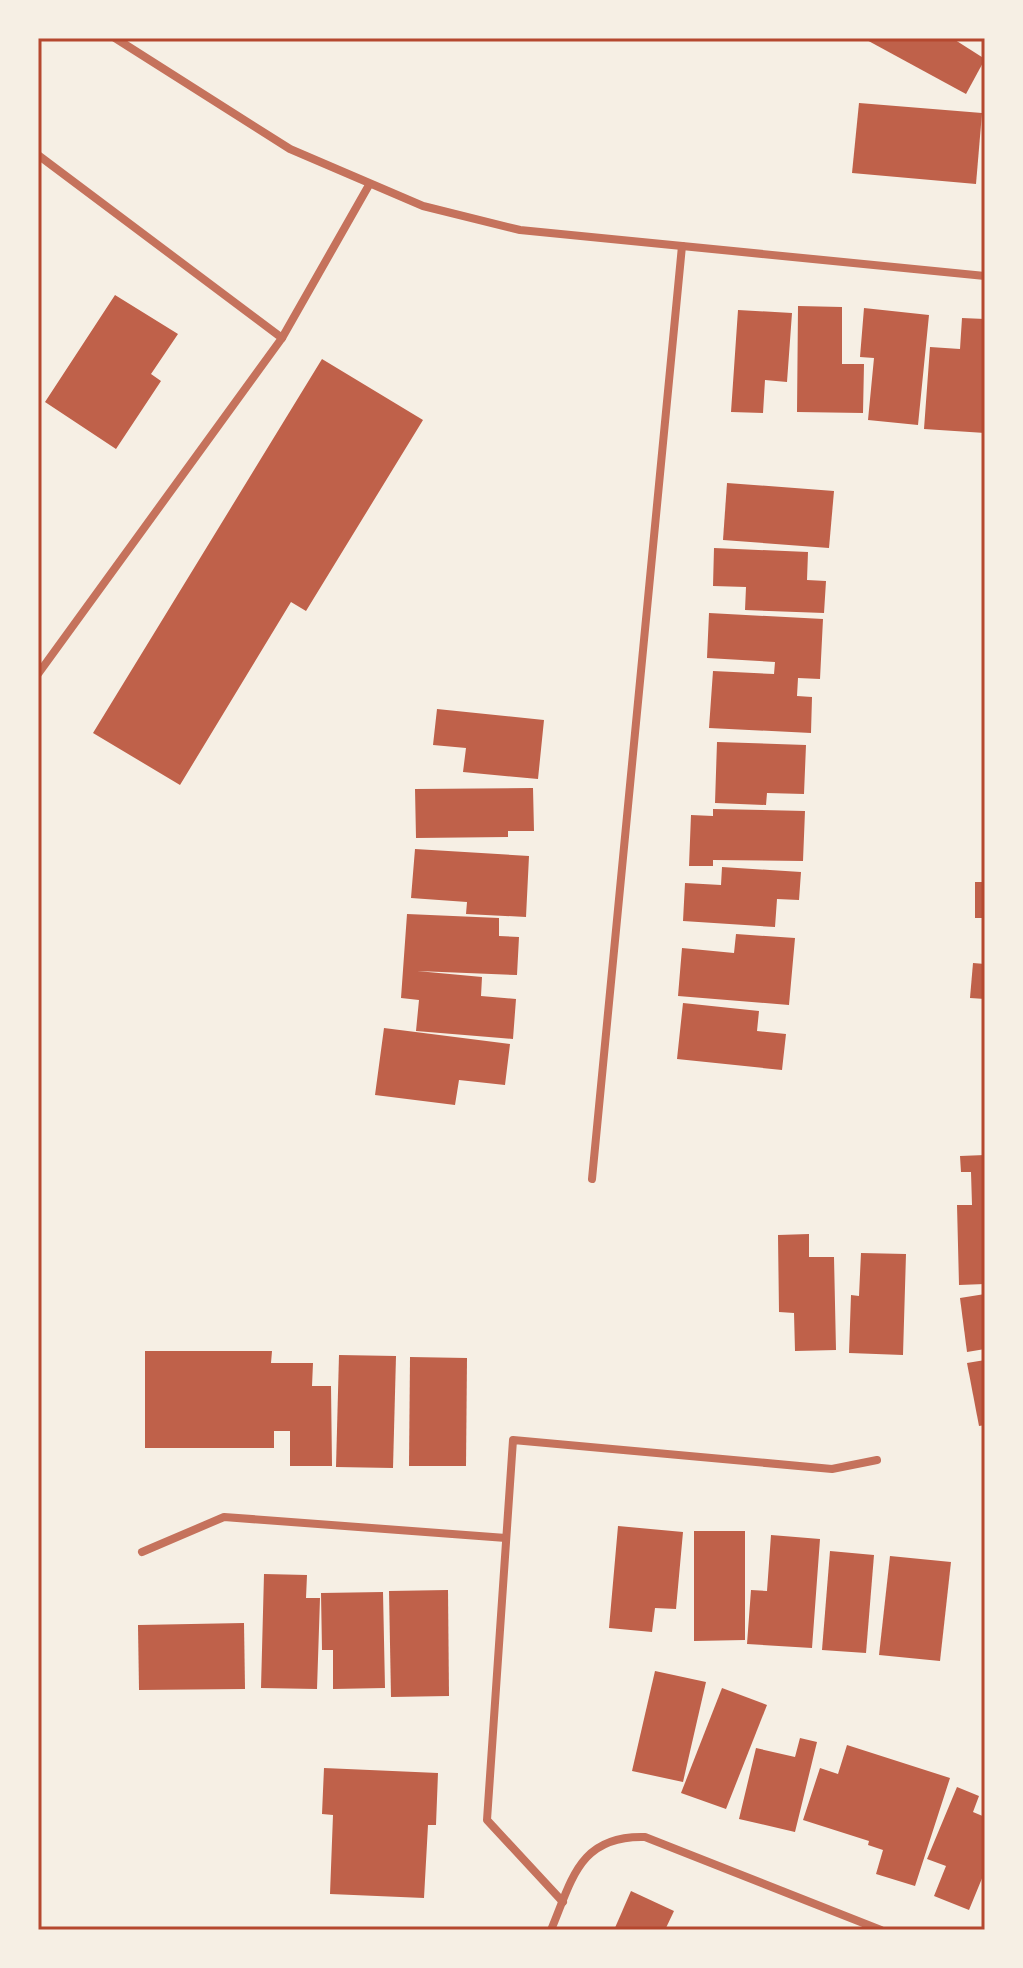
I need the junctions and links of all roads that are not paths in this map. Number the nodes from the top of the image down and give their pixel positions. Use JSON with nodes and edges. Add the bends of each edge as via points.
{"nodes":[{"id":1,"x":115,"y":38,"type":"edge"},
{"id":2,"x":38,"y":155,"type":"edge"},
{"id":3,"x":369,"y":185,"type":"junction"},
{"id":4,"x":682,"y":246,"type":"junction"},
{"id":5,"x":985,"y":276,"type":"edge"},
{"id":6,"x":282,"y":338,"type":"junction"},
{"id":7,"x":38,"y":674,"type":"edge"},
{"id":8,"x":592,"y":1179,"type":"dead end"},
{"id":9,"x":877,"y":1460,"type":"dead end"},
{"id":10,"x":506,"y":1538,"type":"junction"},
{"id":11,"x":142,"y":1552,"type":"dead end"},
{"id":12,"x":563,"y":1902,"type":"junction"},
{"id":13,"x":551,"y":1930,"type":"edge"},
{"id":14,"x":881,"y":1930,"type":"edge"}],
"edges":[{"from":1,"to":3,"type":"street","via":[[290,149]]},
{"from":2,"to":6,"type":"street"},
{"from":3,"to":4,"type":"street","via":[[423,206],[520,230]]},
{"from":3,"to":6,"type":"street"},
{"from":4,"to":5,"type":"street"},
{"from":4,"to":8,"type":"street"},
{"from":6,"to":7,"type":"street"},
{"from":9,"to":10,"type":"street","via":[[832,1469],[513,1440]]},
{"from":10,"to":11,"type":"street","via":[[224,1517]]},
{"from":10,"to":12,"type":"street","via":[[487,1820]]},
{"from":12,"to":13,"type":"street"},
{"from":12,"to":14,"type":"street","via":[[578,1864],[596,1848],[621,1836],[645,1837]]}]}
